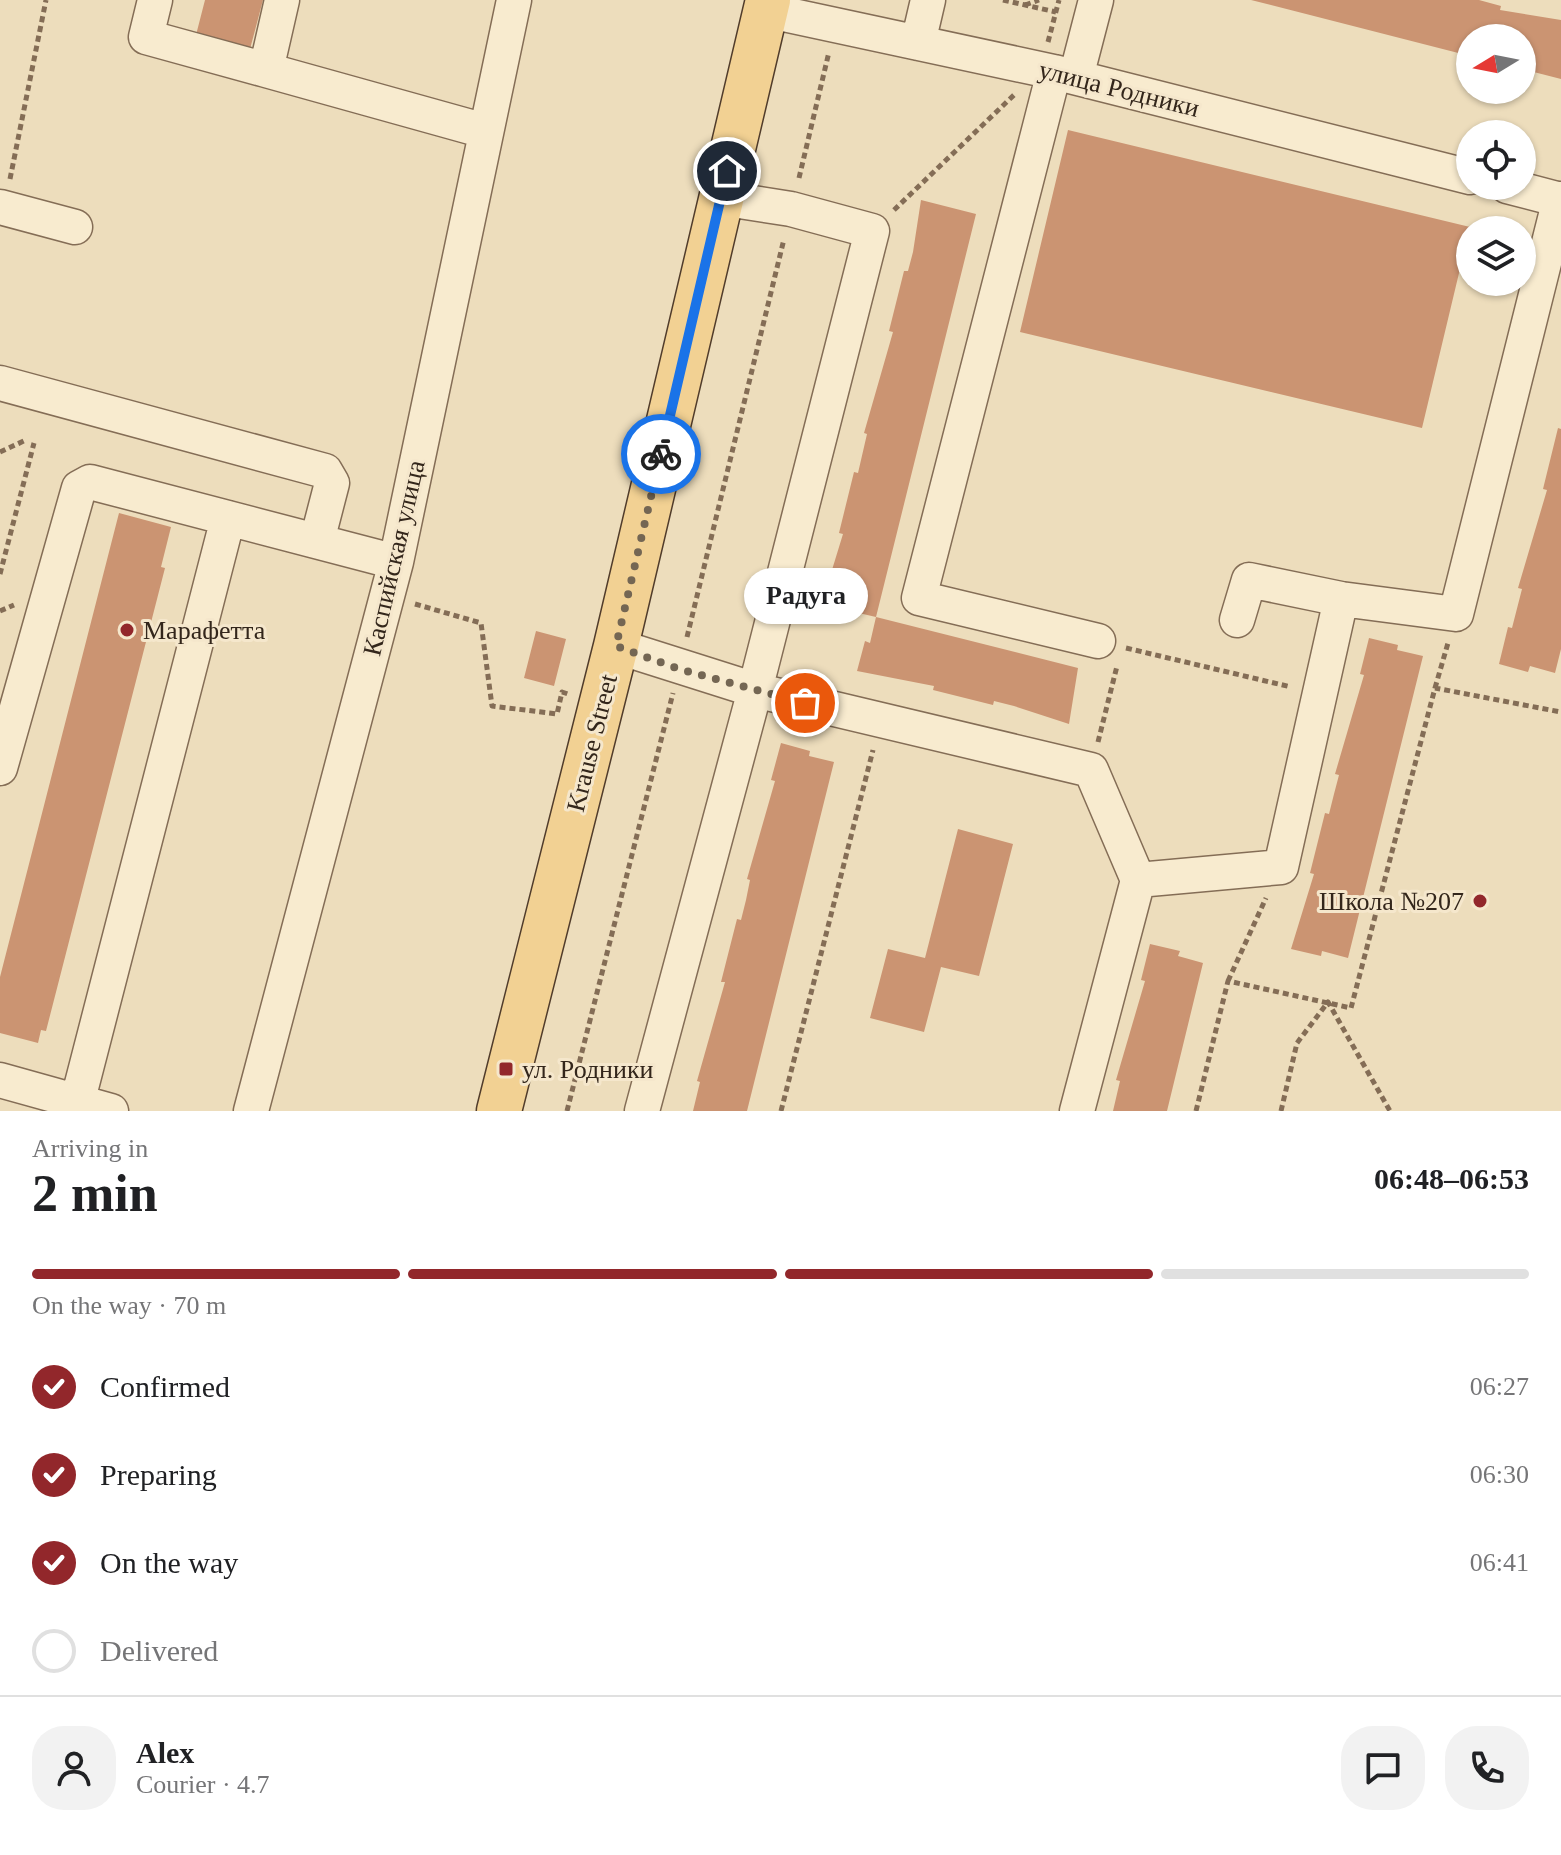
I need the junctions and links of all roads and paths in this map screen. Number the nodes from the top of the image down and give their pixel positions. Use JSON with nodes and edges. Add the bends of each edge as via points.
{"nodes":[{"id":1,"x":46,"y":0,"type":"edge"},
{"id":2,"x":155,"y":0,"type":"edge"},
{"id":3,"x":282,"y":0,"type":"edge"},
{"id":4,"x":514,"y":0,"type":"edge"},
{"id":5,"x":928,"y":0,"type":"edge"},
{"id":6,"x":1003,"y":0,"type":"edge"},
{"id":7,"x":1039,"y":0,"type":"edge"},
{"id":8,"x":1059,"y":0,"type":"edge"},
{"id":9,"x":1096,"y":0,"type":"edge"},
{"id":10,"x":766,"y":5,"type":"edge"},
{"id":11,"x":1025,"y":5,"type":"junction"},
{"id":12,"x":1056,"y":12,"type":"junction"},
{"id":13,"x":836,"y":23,"type":"junction"},
{"id":14,"x":918,"y":43,"type":"junction"},
{"id":15,"x":266,"y":70,"type":"junction"},
{"id":16,"x":1057,"y":73,"type":"junction"},
{"id":17,"x":485,"y":131,"type":"junction"},
{"id":18,"x":1456,"y":173,"type":"edge"},
{"id":19,"x":1536,"y":194,"type":"edge"},
{"id":20,"x":720,"y":198,"type":"junction"},
{"id":21,"x":1560,"y":200,"type":"edge"},
{"id":22,"x":791,"y":209,"type":"junction"},
{"id":23,"x":1,"y":212,"type":"edge"},
{"id":24,"x":75,"y":227,"type":"dead end"},
{"id":25,"x":872,"y":231,"type":"junction"},
{"id":26,"x":0,"y":383,"type":"edge"},
{"id":27,"x":26,"y":440,"type":"dead end"},
{"id":28,"x":34,"y":443,"type":"dead end"},
{"id":29,"x":0,"y":452,"type":"edge"},
{"id":30,"x":228,"y":518,"type":"junction"},
{"id":31,"x":317,"y":541,"type":"junction"},
{"id":32,"x":396,"y":562,"type":"junction"},
{"id":33,"x":0,"y":574,"type":"edge"},
{"id":34,"x":387,"y":596,"type":"junction"},
{"id":35,"x":1341,"y":599,"type":"junction"},
{"id":36,"x":1456,"y":614,"type":"junction"},
{"id":37,"x":1237,"y":620,"type":"dead end"},
{"id":38,"x":1110,"y":644,"type":"junction"},
{"id":39,"x":616,"y":646,"type":"junction"},
{"id":40,"x":679,"y":669,"type":"junction"},
{"id":41,"x":1435,"y":688,"type":"junction"},
{"id":42,"x":755,"y":690,"type":"junction"},
{"id":43,"x":562,"y":692,"type":"dead end"},
{"id":44,"x":1320,"y":694,"type":"junction"},
{"id":45,"x":1561,"y":712,"type":"edge"},
{"id":46,"x":880,"y":722,"type":"junction"},
{"id":47,"x":0,"y":768,"type":"edge"},
{"id":48,"x":1091,"y":770,"type":"junction"},
{"id":49,"x":1281,"y":867,"type":"junction"},
{"id":50,"x":1138,"y":880,"type":"junction"},
{"id":51,"x":1228,"y":981,"type":"junction"},
{"id":52,"x":1328,"y":1002,"type":"junction"},
{"id":53,"x":0,"y":1080,"type":"edge"},
{"id":54,"x":76,"y":1106,"type":"edge"},
{"id":55,"x":502,"y":1110,"type":"edge"},
{"id":56,"x":111,"y":1111,"type":"edge"},
{"id":57,"x":251,"y":1111,"type":"edge"},
{"id":58,"x":567,"y":1111,"type":"edge"},
{"id":59,"x":642,"y":1111,"type":"edge"},
{"id":60,"x":781,"y":1111,"type":"edge"},
{"id":61,"x":1077,"y":1111,"type":"edge"},
{"id":62,"x":1196,"y":1111,"type":"edge"},
{"id":63,"x":1281,"y":1111,"type":"edge"},
{"id":64,"x":1390,"y":1111,"type":"edge"}],
"edges":[{"from":1,"to":23,"type":"path"},
{"from":2,"to":15,"type":"street","via":[[146,37]]},
{"from":3,"to":15,"type":"street"},
{"from":4,"to":17,"type":"street","name":"Каспийская улица"},
{"from":5,"to":14,"type":"street"},
{"from":6,"to":11,"type":"path"},
{"from":7,"to":11,"type":"path"},
{"from":8,"to":12,"type":"path"},
{"from":9,"to":16,"type":"street"},
{"from":10,"to":13,"type":"street","name":"улица Родники"},
{"from":10,"to":20,"type":"main road","name":"Krause Street"},
{"from":11,"to":12,"type":"path"},
{"from":12,"to":16,"type":"path"},
{"from":13,"to":14,"type":"street","name":"улица Родники"},
{"from":13,"to":22,"type":"path"},
{"from":14,"to":16,"type":"street","name":"улица Родники"},
{"from":15,"to":17,"type":"street"},
{"from":16,"to":18,"type":"street","name":"улица Родники"},
{"from":16,"to":25,"type":"path"},
{"from":16,"to":38,"type":"street","via":[[919,598]]},
{"from":17,"to":32,"type":"street","name":"Каспийская улица"},
{"from":19,"to":21,"type":"street"},
{"from":20,"to":22,"type":"street"},
{"from":20,"to":39,"type":"main road","name":"Krause Street"},
{"from":21,"to":36,"type":"street"},
{"from":22,"to":25,"type":"street"},
{"from":22,"to":40,"type":"path"},
{"from":23,"to":24,"type":"street"},
{"from":25,"to":42,"type":"street"},
{"from":26,"to":31,"type":"street","via":[[325,471],[332,483]]},
{"from":27,"to":29,"type":"path"},
{"from":28,"to":33,"type":"path"},
{"from":30,"to":31,"type":"street"},
{"from":30,"to":47,"type":"street","via":[[90,482],[79,488]]},
{"from":30,"to":54,"type":"street"},
{"from":31,"to":32,"type":"street"},
{"from":32,"to":34,"type":"street","name":"Каспийская улица"},
{"from":34,"to":43,"type":"path","via":[[481,623],[492,706],[557,714]]},
{"from":34,"to":57,"type":"street","name":"Каспийская улица"},
{"from":35,"to":36,"type":"street"},
{"from":35,"to":37,"type":"street","via":[[1249,580]]},
{"from":35,"to":44,"type":"street"},
{"from":36,"to":41,"type":"path"},
{"from":38,"to":44,"type":"path"},
{"from":38,"to":48,"type":"path"},
{"from":39,"to":40,"type":"street"},
{"from":39,"to":55,"type":"main road","name":"Krause Street"},
{"from":40,"to":42,"type":"street"},
{"from":40,"to":58,"type":"path"},
{"from":41,"to":45,"type":"path"},
{"from":41,"to":52,"type":"path","via":[[1351,1008]]},
{"from":42,"to":46,"type":"street"},
{"from":42,"to":59,"type":"street"},
{"from":44,"to":49,"type":"street"},
{"from":46,"to":48,"type":"street"},
{"from":46,"to":60,"type":"path"},
{"from":48,"to":50,"type":"street"},
{"from":49,"to":50,"type":"street"},
{"from":49,"to":51,"type":"path"},
{"from":50,"to":61,"type":"street"},
{"from":51,"to":52,"type":"path"},
{"from":51,"to":62,"type":"path"},
{"from":52,"to":63,"type":"path","via":[[1297,1043]]},
{"from":52,"to":64,"type":"path"},
{"from":53,"to":54,"type":"street"},
{"from":54,"to":56,"type":"street"}]}
